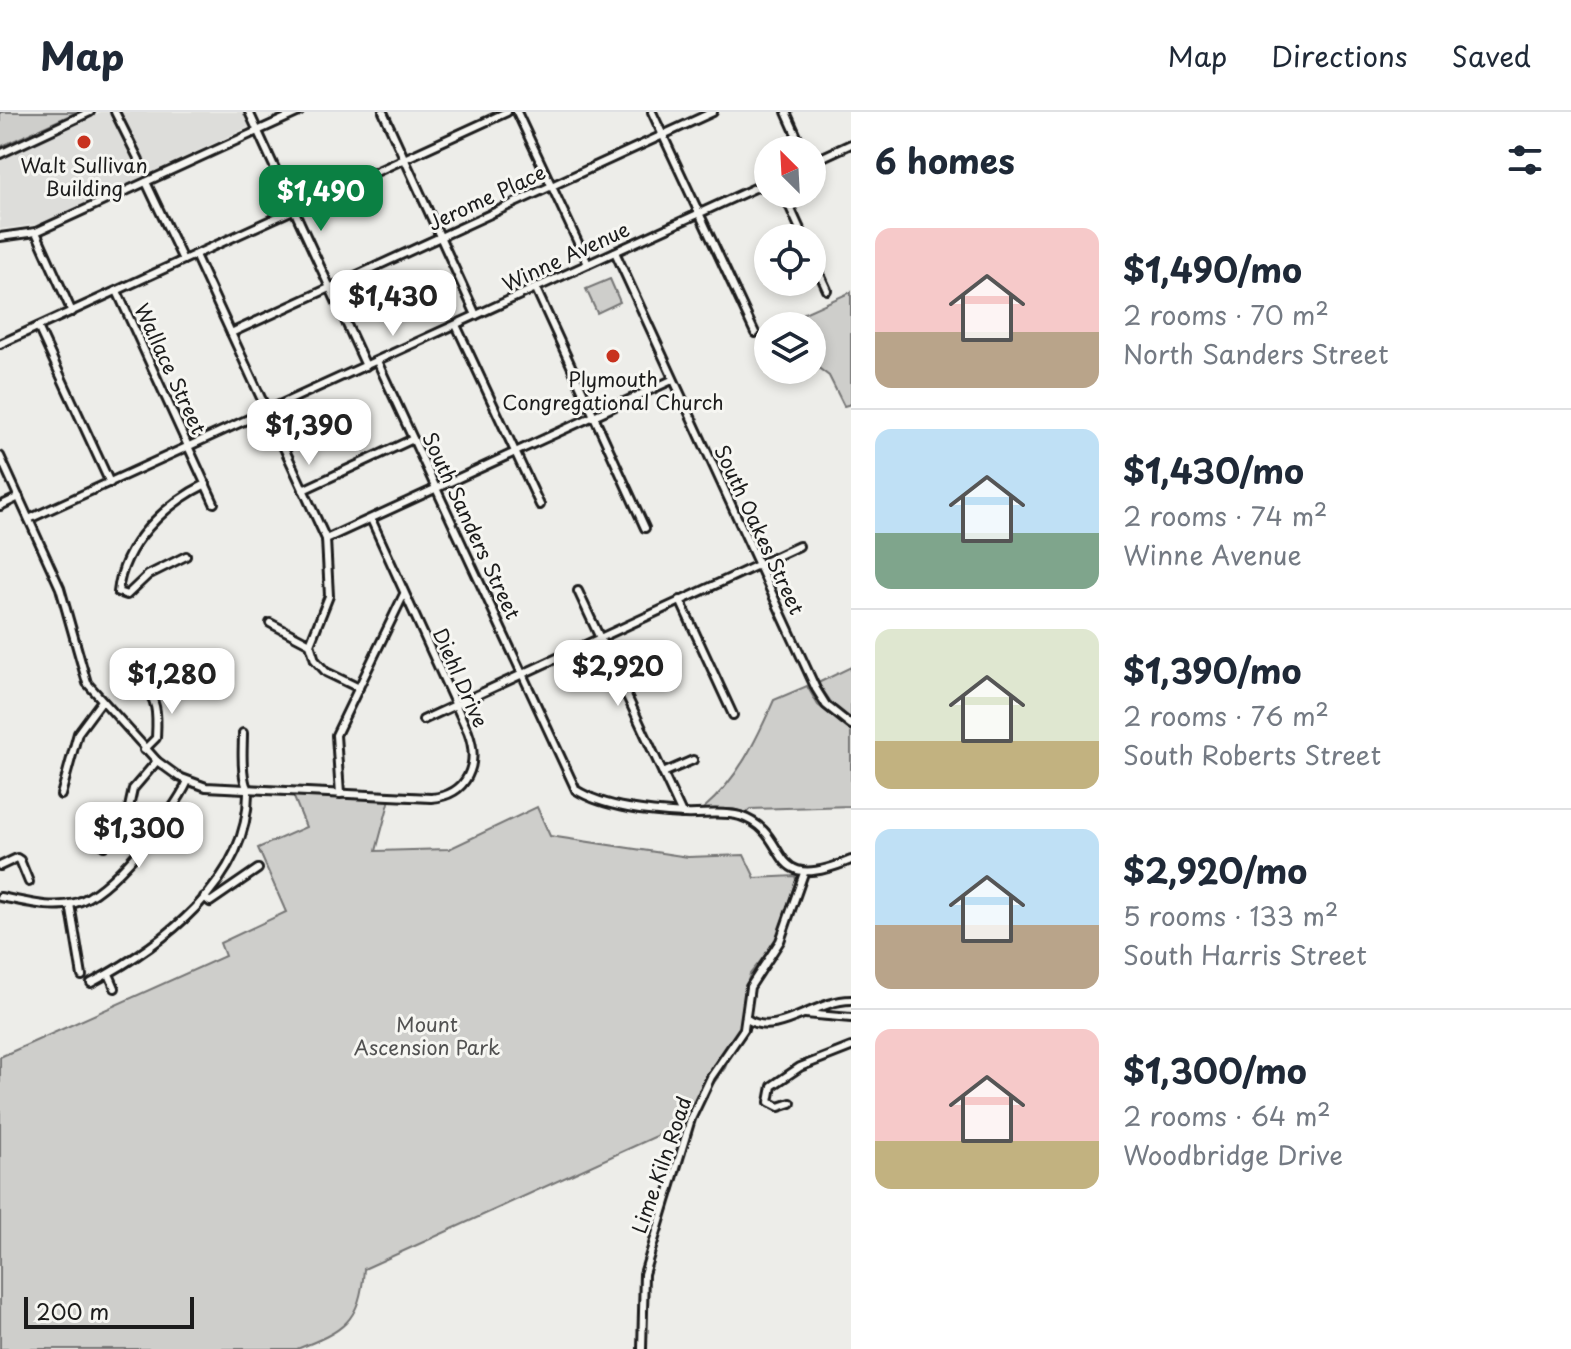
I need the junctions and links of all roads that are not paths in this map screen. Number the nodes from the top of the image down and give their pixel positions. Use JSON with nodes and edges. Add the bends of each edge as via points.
{"nodes":[{"id":1,"x":90,"y":112,"type":"edge"},
{"id":2,"x":115,"y":112,"type":"edge"},
{"id":3,"x":249,"y":112,"type":"edge"},
{"id":4,"x":299,"y":112,"type":"edge"},
{"id":5,"x":383,"y":112,"type":"edge"},
{"id":6,"x":507,"y":112,"type":"edge"},
{"id":7,"x":517,"y":112,"type":"edge"},
{"id":8,"x":652,"y":112,"type":"edge"},
{"id":9,"x":713,"y":112,"type":"edge"},
{"id":10,"x":786,"y":112,"type":"edge"},
{"id":11,"x":258,"y":131,"type":"junction"},
{"id":12,"x":662,"y":135,"type":"junction"},
{"id":13,"x":797,"y":136,"type":"edge"},
{"id":14,"x":851,"y":144,"type":"edge"},
{"id":15,"x":0,"y":154,"type":"edge"},
{"id":16,"x":826,"y":156,"type":"edge"},
{"id":17,"x":404,"y":159,"type":"junction"},
{"id":18,"x":139,"y":160,"type":"dead end"},
{"id":19,"x":146,"y":182,"type":"junction"},
{"id":20,"x":551,"y":186,"type":"junction"},
{"id":21,"x":754,"y":188,"type":"edge"},
{"id":22,"x":293,"y":210,"type":"junction"},
{"id":23,"x":698,"y":214,"type":"junction"},
{"id":24,"x":36,"y":232,"type":"junction"},
{"id":25,"x":0,"y":237,"type":"edge"},
{"id":26,"x":441,"y":237,"type":"junction"},
{"id":27,"x":615,"y":252,"type":"junction"},
{"id":28,"x":195,"y":255,"type":"junction"},
{"id":29,"x":183,"y":260,"type":"junction"},
{"id":30,"x":588,"y":264,"type":"junction"},
{"id":31,"x":329,"y":288,"type":"junction"},
{"id":32,"x":536,"y":289,"type":"junction"},
{"id":33,"x":117,"y":291,"type":"junction"},
{"id":34,"x":72,"y":312,"type":"junction"},
{"id":35,"x":476,"y":315,"type":"junction"},
{"id":36,"x":456,"y":325,"type":"junction"},
{"id":37,"x":38,"y":327,"type":"junction"},
{"id":38,"x":754,"y":331,"type":"edge"},
{"id":39,"x":231,"y":333,"type":"junction"},
{"id":40,"x":0,"y":344,"type":"edge"},
{"id":41,"x":377,"y":361,"type":"junction"},
{"id":42,"x":366,"y":366,"type":"junction"},
{"id":43,"x":672,"y":380,"type":"junction"},
{"id":44,"x":266,"y":411,"type":"junction"},
{"id":45,"x":593,"y":416,"type":"junction"},
{"id":46,"x":413,"y":439,"type":"junction"},
{"id":47,"x":188,"y":446,"type":"junction"},
{"id":48,"x":515,"y":453,"type":"junction"},
{"id":49,"x":0,"y":456,"type":"edge"},
{"id":50,"x":110,"y":483,"type":"junction"},
{"id":51,"x":206,"y":484,"type":"junction"},
{"id":52,"x":436,"y":489,"type":"junction"},
{"id":53,"x":303,"y":490,"type":"junction"},
{"id":54,"x":19,"y":497,"type":"junction"},
{"id":55,"x":214,"y":503,"type":"dead end"},
{"id":56,"x":540,"y":505,"type":"dead end"},
{"id":57,"x":0,"y":506,"type":"edge"},
{"id":58,"x":29,"y":519,"type":"junction"},
{"id":59,"x":371,"y":519,"type":"junction"},
{"id":60,"x":645,"y":528,"type":"dead end"},
{"id":61,"x":326,"y":539,"type":"junction"},
{"id":62,"x":799,"y":546,"type":"dead end"},
{"id":63,"x":186,"y":556,"type":"dead end"},
{"id":64,"x":756,"y":565,"type":"junction"},
{"id":65,"x":578,"y":591,"type":"dead end"},
{"id":66,"x":404,"y":594,"type":"junction"},
{"id":67,"x":680,"y":600,"type":"junction"},
{"id":68,"x":270,"y":623,"type":"dead end"},
{"id":69,"x":602,"y":637,"type":"junction"},
{"id":70,"x":310,"y":644,"type":"junction"},
{"id":71,"x":142,"y":668,"type":"dead end"},
{"id":72,"x":521,"y":674,"type":"junction"},
{"id":73,"x":359,"y":688,"type":"junction"},
{"id":74,"x":101,"y":702,"type":"junction"},
{"id":75,"x":455,"y":705,"type":"junction"},
{"id":76,"x":733,"y":715,"type":"dead end"},
{"id":77,"x":423,"y":720,"type":"dead end"},
{"id":78,"x":851,"y":725,"type":"edge"},
{"id":79,"x":243,"y":733,"type":"dead end"},
{"id":80,"x":144,"y":750,"type":"junction"},
{"id":81,"x":693,"y":760,"type":"dead end"},
{"id":82,"x":157,"y":761,"type":"junction"},
{"id":83,"x":663,"y":773,"type":"junction"},
{"id":84,"x":188,"y":781,"type":"junction"},
{"id":85,"x":249,"y":790,"type":"junction"},
{"id":86,"x":340,"y":794,"type":"junction"},
{"id":87,"x":61,"y":795,"type":"dead end"},
{"id":88,"x":682,"y":814,"type":"junction"},
{"id":89,"x":104,"y":846,"type":"dead end"},
{"id":90,"x":851,"y":860,"type":"edge"},
{"id":91,"x":0,"y":866,"type":"edge"},
{"id":92,"x":258,"y":869,"type":"dead end"},
{"id":93,"x":804,"y":873,"type":"junction"},
{"id":94,"x":29,"y":882,"type":"dead end"},
{"id":95,"x":0,"y":897,"type":"edge"},
{"id":96,"x":204,"y":897,"type":"junction"},
{"id":97,"x":70,"y":904,"type":"junction"},
{"id":98,"x":109,"y":974,"type":"junction"},
{"id":99,"x":82,"y":976,"type":"dead end"},
{"id":100,"x":91,"y":983,"type":"dead end"},
{"id":101,"x":115,"y":988,"type":"dead end"},
{"id":102,"x":851,"y":1000,"type":"edge"},
{"id":103,"x":801,"y":1014,"type":"junction"},
{"id":104,"x":851,"y":1018,"type":"edge"},
{"id":105,"x":747,"y":1019,"type":"junction"},
{"id":106,"x":851,"y":1047,"type":"edge"},
{"id":107,"x":791,"y":1103,"type":"dead end"},
{"id":108,"x":642,"y":1349,"type":"edge"}],
"edges":[{"from":1,"to":15,"type":"street"},
{"from":2,"to":18,"type":"street"},
{"from":3,"to":11,"type":"street"},
{"from":4,"to":11,"type":"street"},
{"from":5,"to":17,"type":"street"},
{"from":6,"to":17,"type":"street"},
{"from":7,"to":20,"type":"street"},
{"from":8,"to":12,"type":"street"},
{"from":9,"to":12,"type":"street","name":"Jerome Place"},
{"from":10,"to":13,"type":"street"},
{"from":11,"to":19,"type":"street"},
{"from":11,"to":22,"type":"street"},
{"from":12,"to":20,"type":"street","name":"Jerome Place"},
{"from":12,"to":23,"type":"street"},
{"from":14,"to":16,"type":"street"},
{"from":17,"to":22,"type":"street"},
{"from":17,"to":26,"type":"street"},
{"from":19,"to":24,"type":"street"},
{"from":19,"to":29,"type":"street"},
{"from":20,"to":26,"type":"street","name":"Jerome Place"},
{"from":20,"to":30,"type":"street"},
{"from":21,"to":23,"type":"street","name":"Winne Avenue"},
{"from":22,"to":28,"type":"street"},
{"from":22,"to":31,"type":"street"},
{"from":23,"to":27,"type":"street","name":"Winne Avenue"},
{"from":23,"to":38,"type":"street"},
{"from":24,"to":25,"type":"street"},
{"from":24,"to":34,"type":"street"},
{"from":26,"to":31,"type":"street","name":"Jerome Place"},
{"from":26,"to":35,"type":"street"},
{"from":27,"to":30,"type":"street","name":"Winne Avenue"},
{"from":27,"to":43,"type":"street","name":"South Oakes Street"},
{"from":28,"to":29,"type":"street"},
{"from":28,"to":39,"type":"street"},
{"from":29,"to":33,"type":"street"},
{"from":30,"to":32,"type":"street","name":"Winne Avenue"},
{"from":31,"to":39,"type":"street","name":"Jerome Place"},
{"from":31,"to":42,"type":"street"},
{"from":32,"to":35,"type":"street","name":"Winne Avenue"},
{"from":32,"to":45,"type":"street"},
{"from":33,"to":34,"type":"street"},
{"from":33,"to":47,"type":"street","name":"Wallace Street"},
{"from":34,"to":37,"type":"street"},
{"from":35,"to":36,"type":"street","name":"Winne Avenue"},
{"from":36,"to":41,"type":"street","name":"Winne Avenue"},
{"from":36,"to":48,"type":"street"},
{"from":37,"to":40,"type":"street"},
{"from":37,"to":50,"type":"street"},
{"from":39,"to":44,"type":"street"},
{"from":41,"to":42,"type":"street","name":"Winne Avenue"},
{"from":41,"to":46,"type":"street","name":"South Sanders Street"},
{"from":42,"to":44,"type":"street","name":"Winne Avenue"},
{"from":43,"to":45,"type":"street"},
{"from":43,"to":64,"type":"street","name":"South Oakes Street"},
{"from":44,"to":47,"type":"street","name":"Winne Avenue"},
{"from":44,"to":53,"type":"street"},
{"from":45,"to":48,"type":"street"},
{"from":45,"to":60,"type":"street"},
{"from":46,"to":52,"type":"street","name":"South Sanders Street"},
{"from":46,"to":53,"type":"street"},
{"from":47,"to":50,"type":"street","name":"Winne Avenue"},
{"from":47,"to":51,"type":"street","name":"Wallace Street"},
{"from":48,"to":52,"type":"street"},
{"from":48,"to":56,"type":"street"},
{"from":49,"to":54,"type":"street"},
{"from":50,"to":58,"type":"street","name":"Winne Avenue"},
{"from":51,"to":55,"type":"street","name":"Wallace Street"},
{"from":51,"to":63,"type":"street","via":[[170,504],[137,542],[124,563],[118,592],[127,595],[148,575]]},
{"from":52,"to":59,"type":"street"},
{"from":52,"to":72,"type":"street","name":"South Sanders Street"},
{"from":53,"to":61,"type":"street"},
{"from":54,"to":57,"type":"street"},
{"from":54,"to":58,"type":"street"},
{"from":58,"to":74,"type":"street","via":[[64,598],[82,673]]},
{"from":59,"to":61,"type":"street"},
{"from":59,"to":66,"type":"street","name":"Diehl Drive"},
{"from":61,"to":70,"type":"street","via":[[328,604]]},
{"from":62,"to":64,"type":"street"},
{"from":64,"to":67,"type":"street"},
{"from":64,"to":78,"type":"street","name":"South Oakes Street","via":[[816,689]]},
{"from":65,"to":69,"type":"street"},
{"from":66,"to":73,"type":"street"},
{"from":66,"to":75,"type":"street","name":"Diehl Drive"},
{"from":67,"to":69,"type":"street"},
{"from":67,"to":76,"type":"street"},
{"from":68,"to":70,"type":"street"},
{"from":69,"to":72,"type":"street"},
{"from":69,"to":83,"type":"street"},
{"from":70,"to":73,"type":"street","via":[[321,668]]},
{"from":71,"to":80,"type":"street","via":[[140,684],[149,691],[157,715],[156,738]]},
{"from":72,"to":75,"type":"street"},
{"from":72,"to":88,"type":"street","name":"South Sanders Street","via":[[576,790],[592,800]]},
{"from":73,"to":86,"type":"street","via":[[334,744]]},
{"from":74,"to":80,"type":"street"},
{"from":74,"to":87,"type":"street","via":[[78,733]]},
{"from":75,"to":77,"type":"street"},
{"from":75,"to":86,"type":"street","name":"Diehl Drive","via":[[473,751],[469,776],[456,789],[431,798]]},
{"from":79,"to":85,"type":"street","via":[[244,782]]},
{"from":80,"to":82,"type":"street"},
{"from":81,"to":83,"type":"street"},
{"from":82,"to":84,"type":"street"},
{"from":82,"to":89,"type":"street","via":[[133,789],[128,812]]},
{"from":83,"to":88,"type":"street"},
{"from":84,"to":85,"type":"street","name":"Diehl Drive"},
{"from":84,"to":97,"type":"street","via":[[112,879],[88,899]]},
{"from":85,"to":86,"type":"street","name":"Diehl Drive"},
{"from":85,"to":96,"type":"street","via":[[238,844]]},
{"from":88,"to":93,"type":"street","via":[[747,819],[786,862]]},
{"from":90,"to":93,"type":"street"},
{"from":91,"to":94,"type":"street","via":[[20,860]]},
{"from":92,"to":96,"type":"street","via":[[218,898],[210,902]]},
{"from":93,"to":105,"type":"street","name":"Lime Kiln Road","via":[[780,941],[750,987]]},
{"from":95,"to":97,"type":"street"},
{"from":96,"to":98,"type":"street","via":[[147,950]]},
{"from":97,"to":99,"type":"street"},
{"from":98,"to":100,"type":"street"},
{"from":98,"to":101,"type":"street"},
{"from":102,"to":103,"type":"street","via":[[829,1001]]},
{"from":103,"to":104,"type":"street"},
{"from":103,"to":105,"type":"street","via":[[769,1025]]},
{"from":105,"to":108,"type":"street","name":"Lime Kiln Road","via":[[691,1119],[644,1274]]},
{"from":106,"to":107,"type":"street","via":[[800,1067],[772,1086],[769,1102],[779,1107]]}]}
